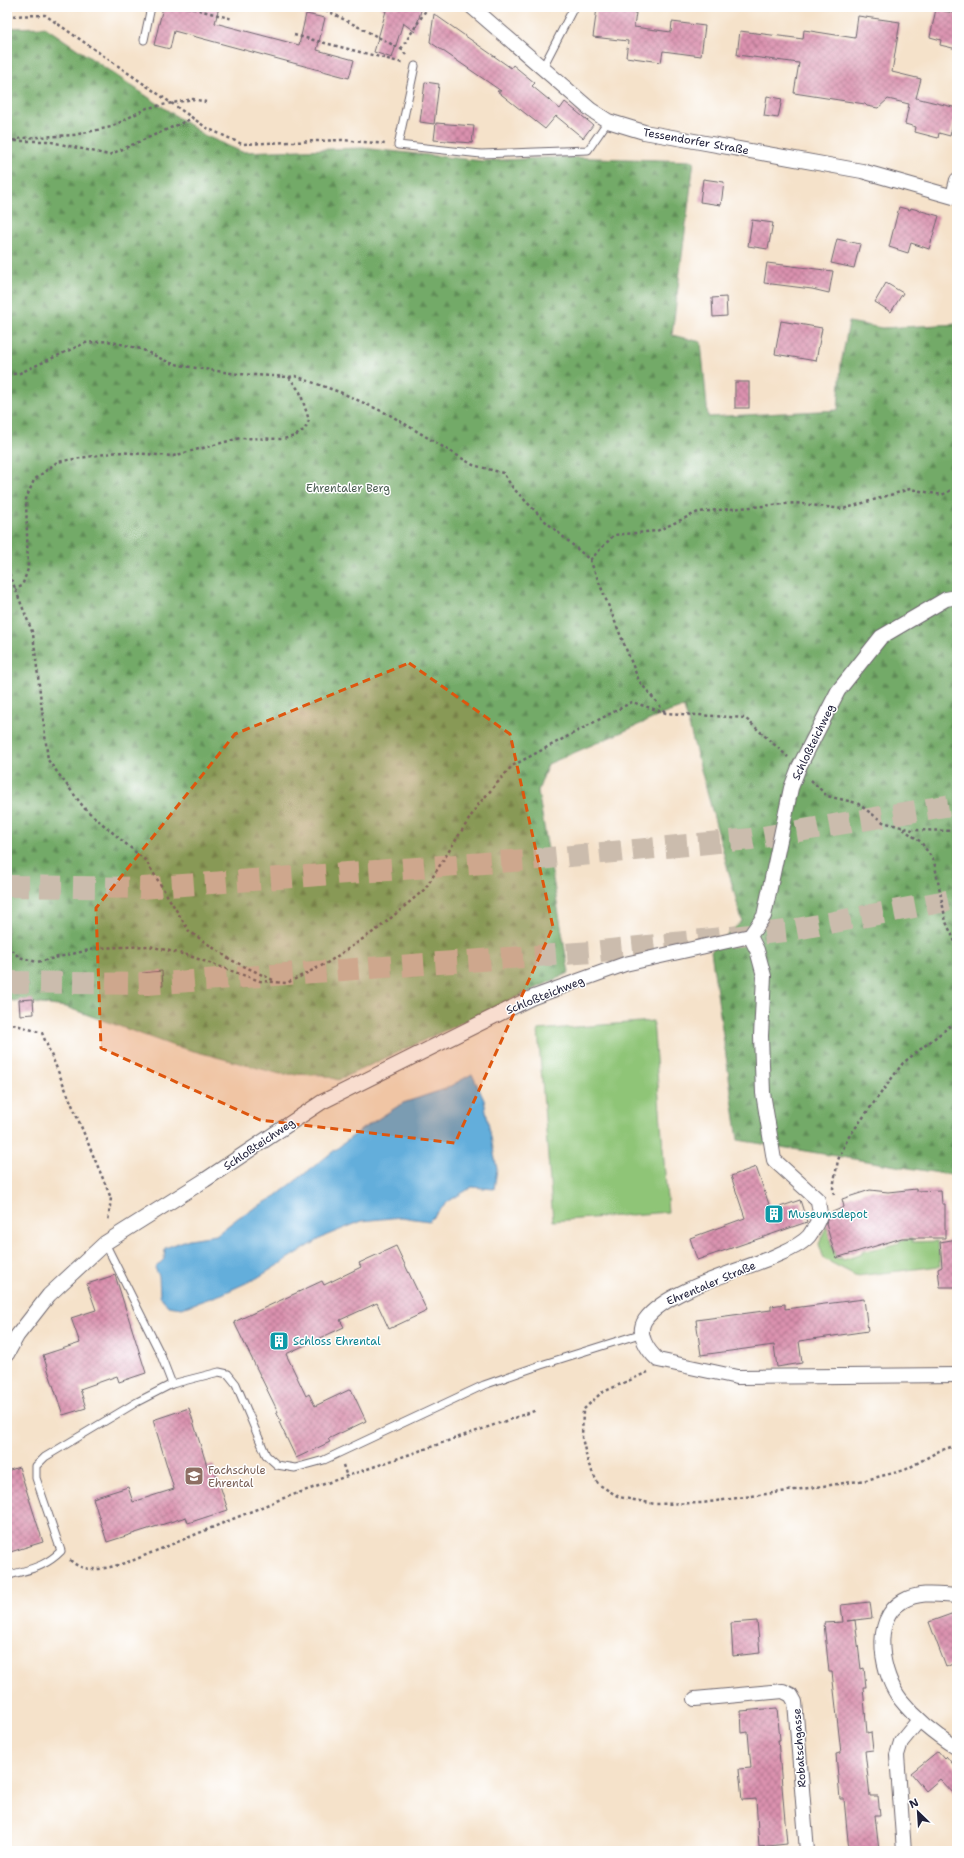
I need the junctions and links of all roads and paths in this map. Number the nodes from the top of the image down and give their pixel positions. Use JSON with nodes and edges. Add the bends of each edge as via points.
{"nodes":[{"id":1,"x":151,"y":7,"type":"edge"},
{"id":2,"x":187,"y":7,"type":"edge"},
{"id":3,"x":320,"y":7,"type":"edge"},
{"id":4,"x":334,"y":7,"type":"edge"},
{"id":5,"x":428,"y":7,"type":"edge"},
{"id":6,"x":472,"y":7,"type":"edge"},
{"id":7,"x":574,"y":7,"type":"edge"},
{"id":8,"x":332,"y":12,"type":"junction"},
{"id":9,"x":7,"y":16,"type":"edge"},
{"id":10,"x":233,"y":19,"type":"dead end"},
{"id":11,"x":294,"y":35,"type":"dead end"},
{"id":12,"x":144,"y":40,"type":"dead end"},
{"id":13,"x":401,"y":49,"type":"junction"},
{"id":14,"x":415,"y":66,"type":"junction"},
{"id":15,"x":543,"y":67,"type":"junction"},
{"id":16,"x":206,"y":102,"type":"dead end"},
{"id":17,"x":193,"y":118,"type":"junction"},
{"id":18,"x":608,"y":121,"type":"junction"},
{"id":19,"x":7,"y":142,"type":"edge"},
{"id":20,"x":398,"y":145,"type":"junction"},
{"id":21,"x":957,"y":180,"type":"edge"},
{"id":22,"x":955,"y":197,"type":"edge"},
{"id":23,"x":7,"y":375,"type":"edge"},
{"id":24,"x":289,"y":377,"type":"junction"},
{"id":25,"x":957,"y":487,"type":"edge"},
{"id":26,"x":590,"y":560,"type":"junction"},
{"id":27,"x":7,"y":568,"type":"edge"},
{"id":28,"x":15,"y":590,"type":"junction"},
{"id":29,"x":957,"y":597,"type":"edge"},
{"id":30,"x":666,"y":713,"type":"junction"},
{"id":31,"x":799,"y":767,"type":"junction"},
{"id":32,"x":901,"y":827,"type":"junction"},
{"id":33,"x":957,"y":831,"type":"edge"},
{"id":34,"x":750,"y":936,"type":"junction"},
{"id":35,"x":7,"y":946,"type":"edge"},
{"id":36,"x":957,"y":946,"type":"edge"},
{"id":37,"x":277,"y":981,"type":"junction"},
{"id":38,"x":7,"y":1022,"type":"edge"},
{"id":39,"x":957,"y":1027,"type":"edge"},
{"id":40,"x":834,"y":1196,"type":"dead end"},
{"id":41,"x":105,"y":1243,"type":"junction"},
{"id":42,"x":643,"y":1333,"type":"junction"},
{"id":43,"x":7,"y":1354,"type":"edge"},
{"id":44,"x":673,"y":1363,"type":"junction"},
{"id":45,"x":957,"y":1375,"type":"edge"},
{"id":46,"x":172,"y":1384,"type":"junction"},
{"id":47,"x":537,"y":1410,"type":"dead end"},
{"id":48,"x":957,"y":1445,"type":"edge"},
{"id":49,"x":61,"y":1551,"type":"junction"},
{"id":50,"x":7,"y":1576,"type":"edge"},
{"id":51,"x":957,"y":1596,"type":"edge"},
{"id":52,"x":695,"y":1699,"type":"dead end"},
{"id":53,"x":919,"y":1720,"type":"junction"},
{"id":54,"x":957,"y":1748,"type":"edge"},
{"id":55,"x":807,"y":1851,"type":"edge"},
{"id":56,"x":904,"y":1851,"type":"edge"}],
"edges":[{"from":1,"to":12,"type":"lane"},
{"from":2,"to":10,"type":"path"},
{"from":3,"to":8,"type":"path"},
{"from":4,"to":8,"type":"path"},
{"from":5,"to":13,"type":"path"},
{"from":6,"to":15,"type":"street","name":"Tessendorfer Straße"},
{"from":7,"to":15,"type":"lane"},
{"from":8,"to":13,"type":"path"},
{"from":9,"to":17,"type":"path","via":[[45,15]]},
{"from":11,"to":14,"type":"path"},
{"from":13,"to":14,"type":"path"},
{"from":14,"to":20,"type":"lane"},
{"from":15,"to":18,"type":"street","name":"Tessendorfer Straße","via":[[591,110]]},
{"from":16,"to":19,"type":"path","via":[[193,100],[147,108],[104,129]]},
{"from":17,"to":19,"type":"path","via":[[109,155],[47,141]]},
{"from":17,"to":20,"type":"path","via":[[207,128],[242,144],[342,140]]},
{"from":18,"to":20,"type":"lane","via":[[588,150],[481,154]]},
{"from":18,"to":22,"type":"street","name":"Tessendorfer Straße","via":[[644,132],[862,171]]},
{"from":21,"to":22,"type":"street"},
{"from":23,"to":24,"type":"path","via":[[20,373],[85,343],[108,342],[141,349],[170,363],[238,374]]},
{"from":24,"to":26,"type":"path","via":[[295,376],[342,393],[390,415],[473,464],[503,473],[513,488],[545,521]]},
{"from":24,"to":28,"type":"path","via":[[300,392],[309,420],[305,429],[295,436],[283,439],[240,438],[173,456],[117,452],[57,462],[34,480],[26,498],[28,569],[22,586]]},
{"from":25,"to":26,"type":"path","via":[[942,495],[910,489],[843,509],[795,503],[698,512],[657,532],[614,535]]},
{"from":26,"to":30,"type":"path","via":[[639,681]]},
{"from":27,"to":28,"type":"path"},
{"from":28,"to":37,"type":"path","via":[[33,634],[48,760],[85,809],[146,861],[189,931],[231,960]]},
{"from":29,"to":31,"type":"street","name":"Schloßteichweg","via":[[946,599],[881,637],[838,691]]},
{"from":30,"to":31,"type":"path","via":[[745,718]]},
{"from":30,"to":37,"type":"path","via":[[632,702],[512,766],[478,805],[425,889],[378,928],[327,963],[287,983]]},
{"from":31,"to":32,"type":"path","via":[[827,796],[857,803],[884,822]]},
{"from":31,"to":34,"type":"street","name":"Schloßteichweg","via":[[791,788],[764,916]]},
{"from":32,"to":33,"type":"path","via":[[912,830]]},
{"from":32,"to":36,"type":"path","via":[[921,842],[934,861],[946,922]]},
{"from":34,"to":41,"type":"street","name":"Schloßteichweg","via":[[625,964],[531,998],[322,1102]]},
{"from":34,"to":42,"type":"street","name":"Ehrentaler Straße","via":[[764,976],[760,1036],[763,1093],[774,1160],[818,1200],[820,1215],[809,1236],[793,1248],[667,1301],[655,1309],[644,1322]]},
{"from":35,"to":37,"type":"path","via":[[19,957],[37,962],[98,948],[149,946],[187,955],[260,981]]},
{"from":38,"to":41,"type":"path","via":[[42,1033],[111,1198]]},
{"from":39,"to":40,"type":"path","via":[[950,1026],[903,1062],[852,1131],[838,1160]]},
{"from":41,"to":43,"type":"street","name":"Schloßteichweg","via":[[49,1295],[17,1336]]},
{"from":41,"to":46,"type":"lane","via":[[160,1353]]},
{"from":42,"to":44,"type":"street","via":[[644,1343],[650,1353],[658,1360]]},
{"from":42,"to":46,"type":"lane","via":[[484,1385],[324,1460],[295,1468],[277,1465],[266,1455],[236,1384],[228,1374],[219,1372]]},
{"from":44,"to":45,"type":"street","via":[[737,1377]]},
{"from":44,"to":48,"type":"path","via":[[601,1393],[583,1410],[582,1438],[588,1463],[598,1484],[619,1497],[655,1504],[702,1503],[866,1480],[905,1470],[939,1451]]},
{"from":46,"to":49,"type":"lane","via":[[45,1457],[36,1466],[36,1478]]},
{"from":47,"to":49,"type":"path","via":[[281,1499],[134,1560],[111,1567],[88,1569],[74,1564]]},
{"from":49,"to":50,"type":"lane","via":[[50,1561]]},
{"from":51,"to":53,"type":"street","via":[[926,1594],[902,1601],[895,1607],[882,1636],[883,1660],[890,1680],[901,1699]]},
{"from":52,"to":55,"type":"street","name":"Robatschgasse","via":[[783,1691],[791,1695],[795,1702]]},
{"from":53,"to":54,"type":"street"},
{"from":53,"to":56,"type":"street","via":[[901,1742],[897,1756]]}]}
